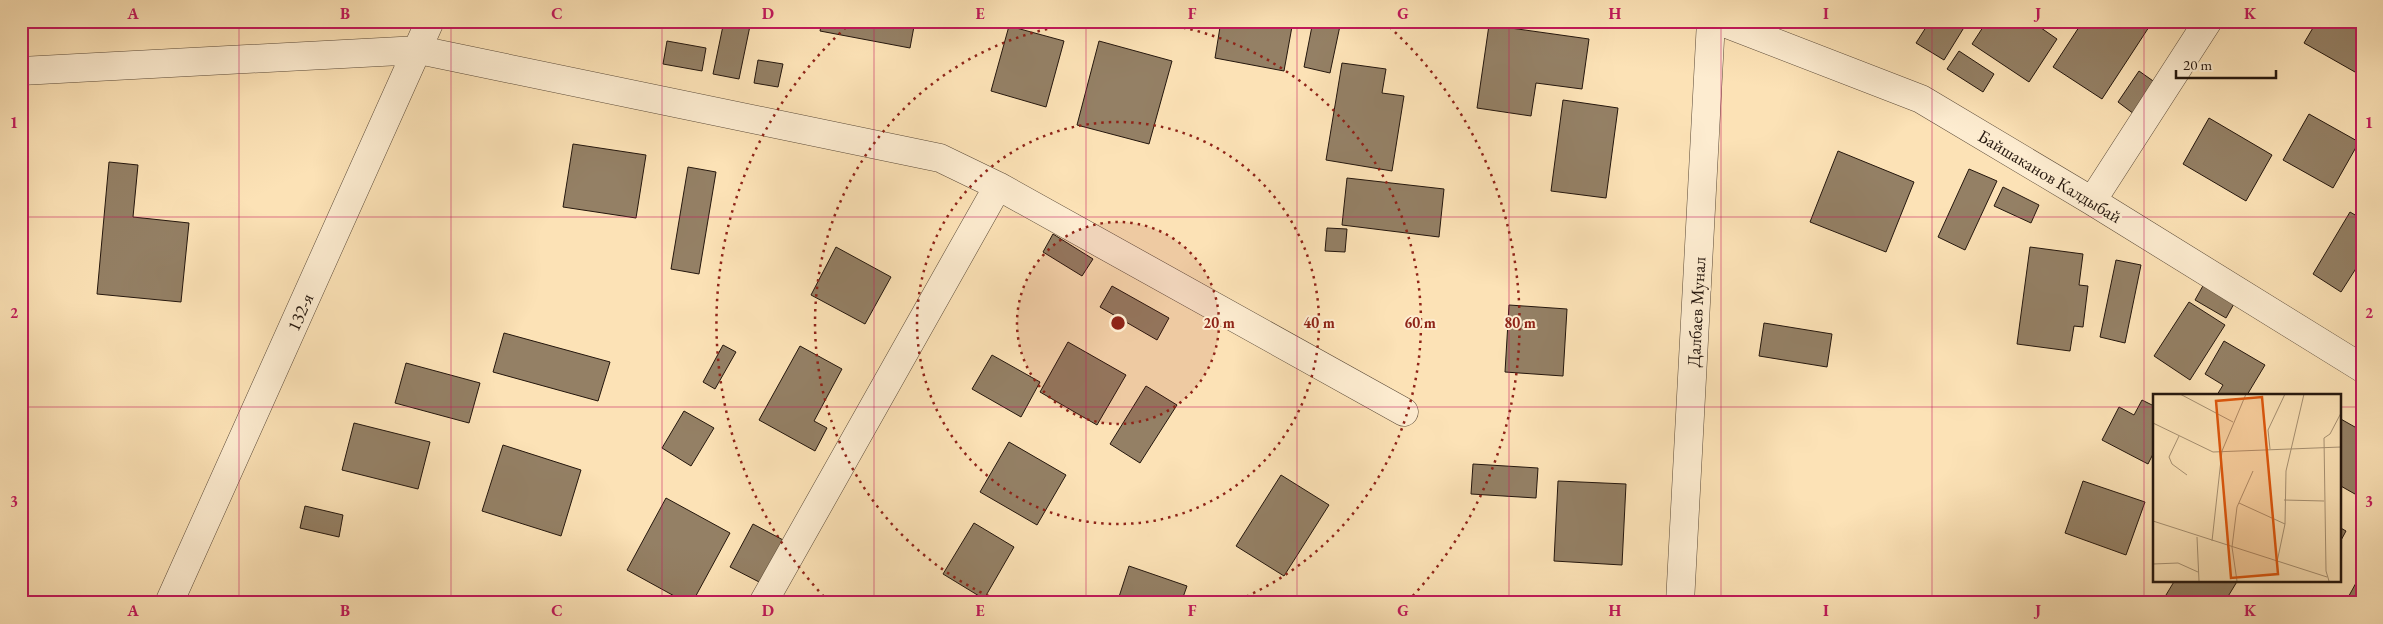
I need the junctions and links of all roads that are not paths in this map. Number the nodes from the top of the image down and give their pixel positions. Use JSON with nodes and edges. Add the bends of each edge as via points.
{"nodes":[{"id":1,"x":430,"y":21,"type":"edge"},
{"id":2,"x":1711,"y":21,"type":"edge"},
{"id":3,"x":1719,"y":21,"type":"edge"},
{"id":4,"x":2208,"y":21,"type":"edge"},
{"id":5,"x":419,"y":50,"type":"junction"},
{"id":6,"x":21,"y":71,"type":"edge"},
{"id":7,"x":998,"y":186,"type":"junction"},
{"id":8,"x":2092,"y":201,"type":"junction"},
{"id":9,"x":2362,"y":368,"type":"edge"},
{"id":10,"x":1404,"y":412,"type":"dead end"},
{"id":11,"x":169,"y":603,"type":"edge"},
{"id":12,"x":762,"y":603,"type":"edge"},
{"id":13,"x":1680,"y":603,"type":"edge"}],
"edges":[{"from":1,"to":5,"type":"street","name":"132-я"},
{"from":2,"to":13,"type":"street","name":"Далбаев Мунал"},
{"from":3,"to":8,"type":"street","name":"Байшаканов Калдыбай","via":[[1921,99]]},
{"from":4,"to":8,"type":"street"},
{"from":5,"to":6,"type":"street"},
{"from":5,"to":7,"type":"street","via":[[940,158]]},
{"from":5,"to":11,"type":"street","name":"132-я"},
{"from":7,"to":10,"type":"street"},
{"from":7,"to":12,"type":"street"},
{"from":8,"to":9,"type":"street","name":"Байшаканов Калдыбай"}]}
